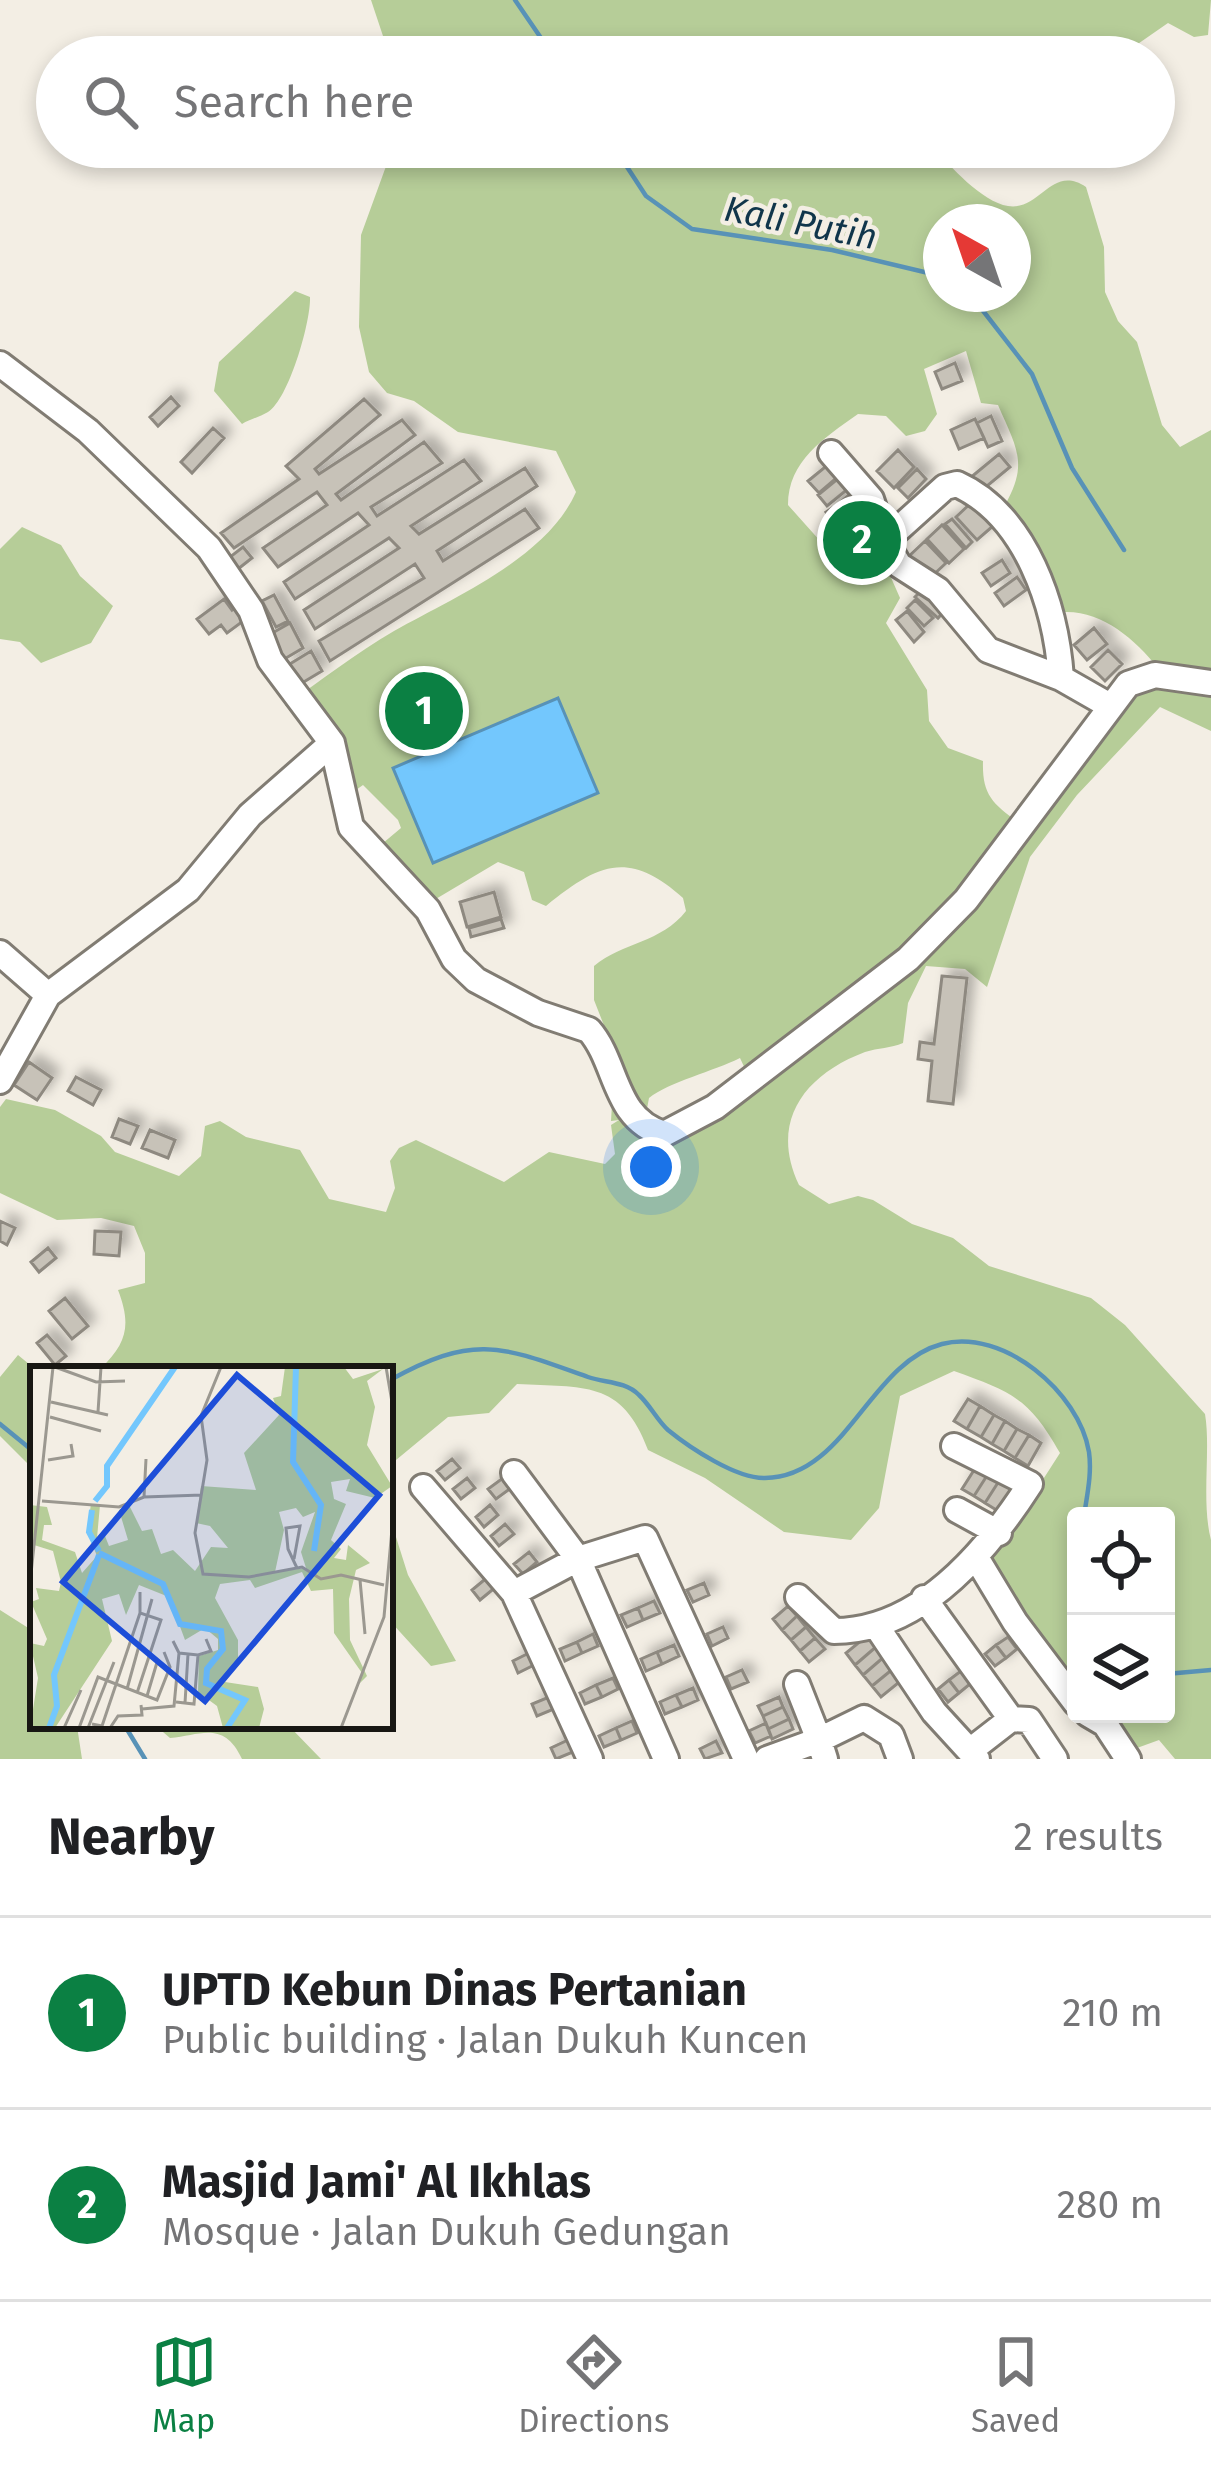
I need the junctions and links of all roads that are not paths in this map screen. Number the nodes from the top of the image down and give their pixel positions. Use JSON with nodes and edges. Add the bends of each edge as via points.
{"nodes":[{"id":1,"x":0,"y":364,"type":"edge"},
{"id":2,"x":830,"y":454,"type":"dead end"},
{"id":3,"x":885,"y":541,"type":"junction"},
{"id":4,"x":1061,"y":678,"type":"junction"},
{"id":5,"x":1211,"y":682,"type":"edge"},
{"id":6,"x":1110,"y":706,"type":"junction"},
{"id":7,"x":332,"y":743,"type":"junction"},
{"id":8,"x":0,"y":953,"type":"edge"},
{"id":9,"x":48,"y":995,"type":"junction"},
{"id":10,"x":0,"y":1081,"type":"edge"},
{"id":11,"x":955,"y":1446,"type":"dead end"},
{"id":12,"x":514,"y":1473,"type":"dead end"},
{"id":13,"x":423,"y":1486,"type":"dead end"},
{"id":14,"x":957,"y":1510,"type":"dead end"},
{"id":15,"x":999,"y":1533,"type":"junction"},
{"id":16,"x":578,"y":1559,"type":"junction"},
{"id":17,"x":977,"y":1559,"type":"junction"},
{"id":18,"x":514,"y":1593,"type":"junction"},
{"id":19,"x":798,"y":1598,"type":"dead end"},
{"id":20,"x":924,"y":1598,"type":"junction"},
{"id":21,"x":877,"y":1627,"type":"junction"},
{"id":22,"x":797,"y":1684,"type":"dead end"},
{"id":23,"x":1067,"y":1690,"type":"edge"},
{"id":24,"x":1011,"y":1719,"type":"junction"},
{"id":25,"x":1103,"y":1723,"type":"edge"},
{"id":26,"x":822,"y":1749,"type":"edge"},
{"id":27,"x":974,"y":1754,"type":"edge"},
{"id":28,"x":590,"y":1759,"type":"edge"},
{"id":29,"x":666,"y":1759,"type":"edge"},
{"id":30,"x":746,"y":1759,"type":"edge"},
{"id":31,"x":767,"y":1759,"type":"edge"},
{"id":32,"x":900,"y":1759,"type":"edge"},
{"id":33,"x":1055,"y":1759,"type":"edge"},
{"id":34,"x":1128,"y":1759,"type":"edge"}],
"edges":[{"from":1,"to":7,"type":"street","via":[[88,431],[209,548],[251,610],[270,660]]},
{"from":2,"to":3,"type":"street","via":[[871,500]]},
{"from":3,"to":4,"type":"street","via":[[899,565],[938,590],[988,650]]},
{"from":3,"to":4,"type":"street","via":[[945,487],[972,493],[1033,563]]},
{"from":4,"to":6,"type":"street"},
{"from":5,"to":6,"type":"street","via":[[1141,676]]},
{"from":6,"to":7,"type":"street","via":[[967,900],[908,959],[676,1130],[654,1131],[633,1113],[589,1030],[476,980],[447,950],[428,910],[351,827]]},
{"from":7,"to":9,"type":"street","via":[[250,815],[188,890]]},
{"from":8,"to":9,"type":"street"},
{"from":9,"to":10,"type":"street"},
{"from":11,"to":15,"type":"street","via":[[1030,1484]]},
{"from":12,"to":16,"type":"street"},
{"from":13,"to":18,"type":"street"},
{"from":14,"to":15,"type":"street"},
{"from":15,"to":17,"type":"street"},
{"from":16,"to":18,"type":"street"},
{"from":16,"to":29,"type":"street"},
{"from":16,"to":30,"type":"street","via":[[648,1541]]},
{"from":17,"to":20,"type":"street"},
{"from":17,"to":23,"type":"street"},
{"from":18,"to":28,"type":"street"},
{"from":19,"to":21,"type":"street","via":[[834,1630]]},
{"from":20,"to":21,"type":"street"},
{"from":20,"to":24,"type":"street"},
{"from":21,"to":27,"type":"street","via":[[934,1712]]},
{"from":22,"to":26,"type":"street"},
{"from":24,"to":27,"type":"street"},
{"from":24,"to":33,"type":"street","via":[[1029,1720]]},
{"from":25,"to":34,"type":"street"},
{"from":26,"to":31,"type":"street"},
{"from":26,"to":32,"type":"street","via":[[864,1718],[892,1735]]}]}
